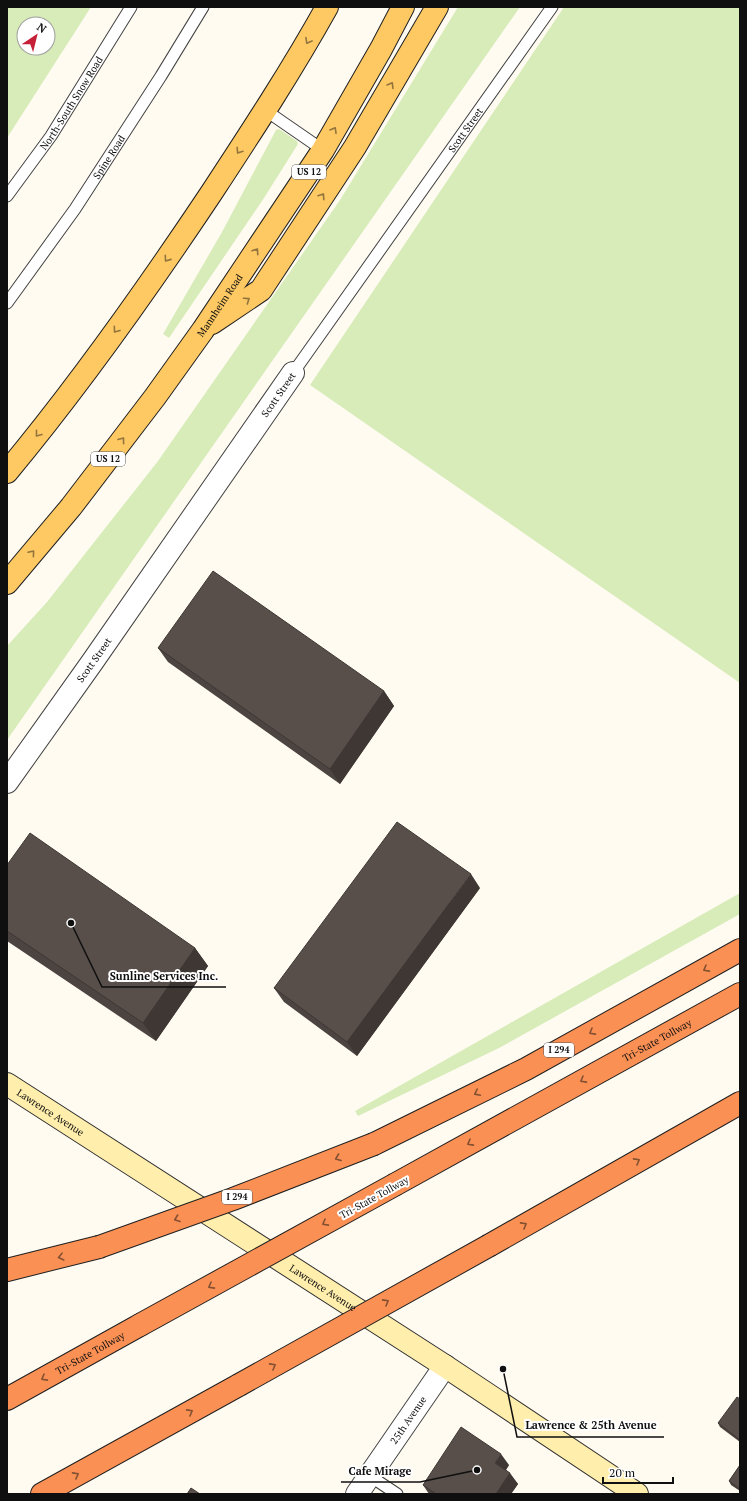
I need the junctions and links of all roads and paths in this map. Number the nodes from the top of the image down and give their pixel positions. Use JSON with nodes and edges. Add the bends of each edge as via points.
{"nodes":[{"id":1,"x":131,"y":7,"type":"edge"},
{"id":2,"x":203,"y":7,"type":"edge"},
{"id":3,"x":327,"y":7,"type":"edge"},
{"id":4,"x":403,"y":7,"type":"edge"},
{"id":5,"x":437,"y":7,"type":"edge"},
{"id":6,"x":552,"y":7,"type":"edge"},
{"id":7,"x":265,"y":110,"type":"junction"},
{"id":8,"x":323,"y":150,"type":"junction"},
{"id":9,"x":7,"y":196,"type":"edge"},
{"id":10,"x":7,"y":303,"type":"edge"},
{"id":11,"x":203,"y":330,"type":"junction"},
{"id":12,"x":294,"y":373,"type":"joint"},
{"id":13,"x":7,"y":472,"type":"edge"},
{"id":14,"x":7,"y":583,"type":"edge"},
{"id":15,"x":7,"y":782,"type":"edge"},
{"id":16,"x":740,"y":950,"type":"edge"},
{"id":17,"x":740,"y":994,"type":"edge"},
{"id":18,"x":7,"y":1084,"type":"edge"},
{"id":19,"x":740,"y":1103,"type":"edge"},
{"id":20,"x":7,"y":1270,"type":"edge"},
{"id":21,"x":445,"y":1366,"type":"junction"},
{"id":22,"x":7,"y":1399,"type":"edge"},
{"id":23,"x":370,"y":1476,"type":"junction"},
{"id":24,"x":42,"y":1494,"type":"edge"},
{"id":25,"x":357,"y":1494,"type":"edge"},
{"id":26,"x":397,"y":1494,"type":"edge"},
{"id":27,"x":637,"y":1494,"type":"edge"}],
"edges":[{"from":1,"to":9,"type":"lane","name":"North-South Snow Road","via":[[51,136]]},
{"from":2,"to":10,"type":"lane","name":"Spine Road","via":[[74,209]]},
{"from":3,"to":7,"type":"main road","one_way":true},
{"from":8,"to":4,"type":"main road","name":"Mannheim Road","number":"US 12","one_way":true},
{"from":11,"to":5,"type":"main road","one_way":true,"via":[[261,290],[354,147]]},
{"from":6,"to":12,"type":"lane","name":"Scott Street"},
{"from":7,"to":8,"type":"lane"},
{"from":7,"to":13,"type":"main road","one_way":true,"via":[[139,299],[92,364]]},
{"from":11,"to":8,"type":"main road","name":"Mannheim Road","number":"US 12","one_way":true},
{"from":14,"to":11,"type":"main road","name":"Mannheim Road","number":"US 12","one_way":true,"via":[[71,507]]},
{"from":12,"to":15,"type":"street","name":"Scott Street"},
{"from":16,"to":20,"type":"highway","number":"I 294","one_way":true,"bridge":true,"via":[[526,1069],[374,1144],[233,1199],[99,1247]]},
{"from":17,"to":22,"type":"highway","name":"Tri-State Tollway","one_way":true,"bridge":true},
{"from":18,"to":21,"type":"main road","name":"Lawrence Avenue"},
{"from":24,"to":19,"type":"highway","one_way":true,"bridge":true},
{"from":21,"to":23,"type":"street","name":"25th Avenue"},
{"from":21,"to":27,"type":"main road","name":"Lawrence Avenue"},
{"from":23,"to":25,"type":"street","name":"25th Avenue"},
{"from":23,"to":26,"type":"lane"}]}
